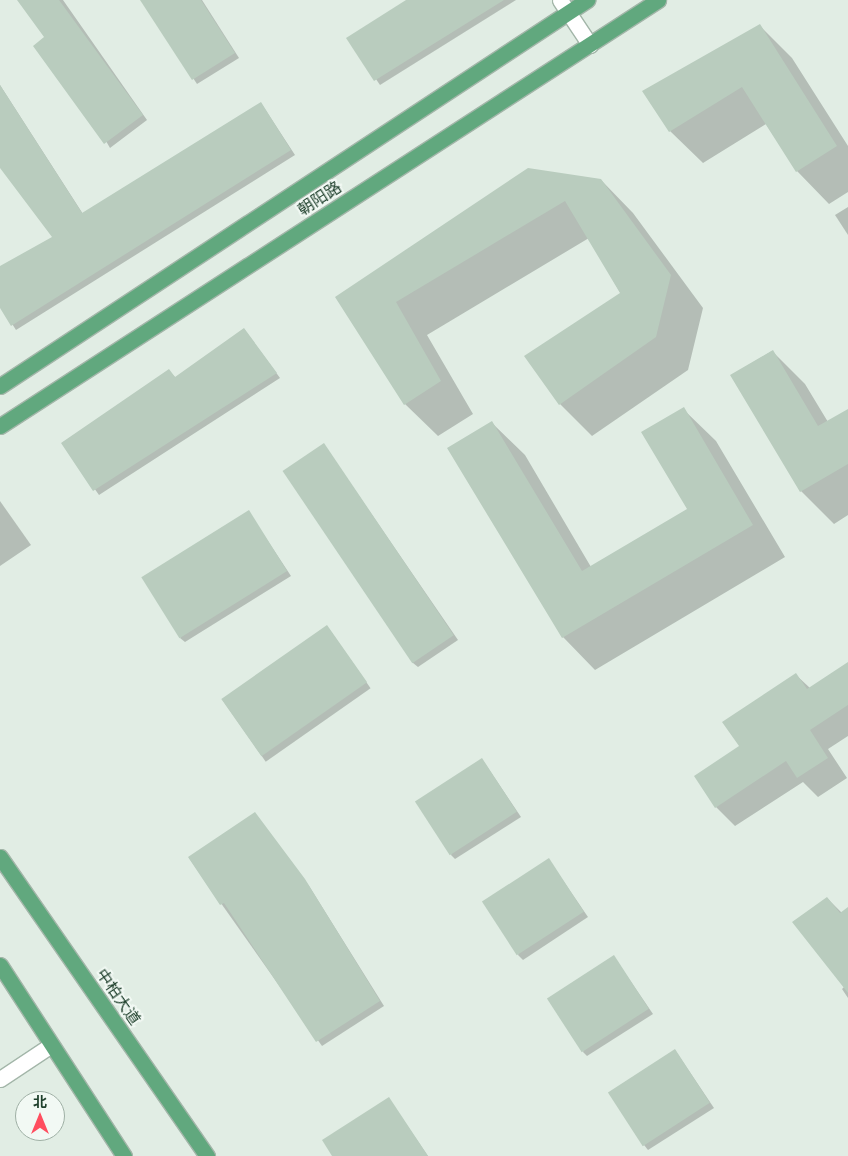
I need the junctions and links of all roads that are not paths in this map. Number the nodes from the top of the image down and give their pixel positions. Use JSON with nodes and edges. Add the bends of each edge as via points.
{"nodes":[{"id":1,"x":587,"y":0,"type":"edge"},
{"id":2,"x":658,"y":0,"type":"edge"},
{"id":3,"x":564,"y":6,"type":"edge"},
{"id":4,"x":590,"y":45,"type":"junction"},
{"id":5,"x":0,"y":386,"type":"edge"},
{"id":6,"x":0,"y":426,"type":"edge"},
{"id":7,"x":0,"y":857,"type":"edge"},
{"id":8,"x":0,"y":965,"type":"edge"},
{"id":9,"x":50,"y":1045,"type":"junction"},
{"id":10,"x":0,"y":1079,"type":"edge"},
{"id":11,"x":124,"y":1156,"type":"edge"},
{"id":12,"x":206,"y":1156,"type":"edge"}],
"edges":[{"from":1,"to":3,"type":"main road","name":"朝阳路"},
{"from":2,"to":4,"type":"main road","name":"朝阳路"},
{"from":3,"to":4,"type":"street"},
{"from":3,"to":5,"type":"main road","name":"朝阳路"},
{"from":4,"to":6,"type":"main road","name":"朝阳路"},
{"from":7,"to":12,"type":"main road","name":"中柏大道"},
{"from":8,"to":9,"type":"main road"},
{"from":9,"to":10,"type":"street"},
{"from":9,"to":11,"type":"main road"}]}
